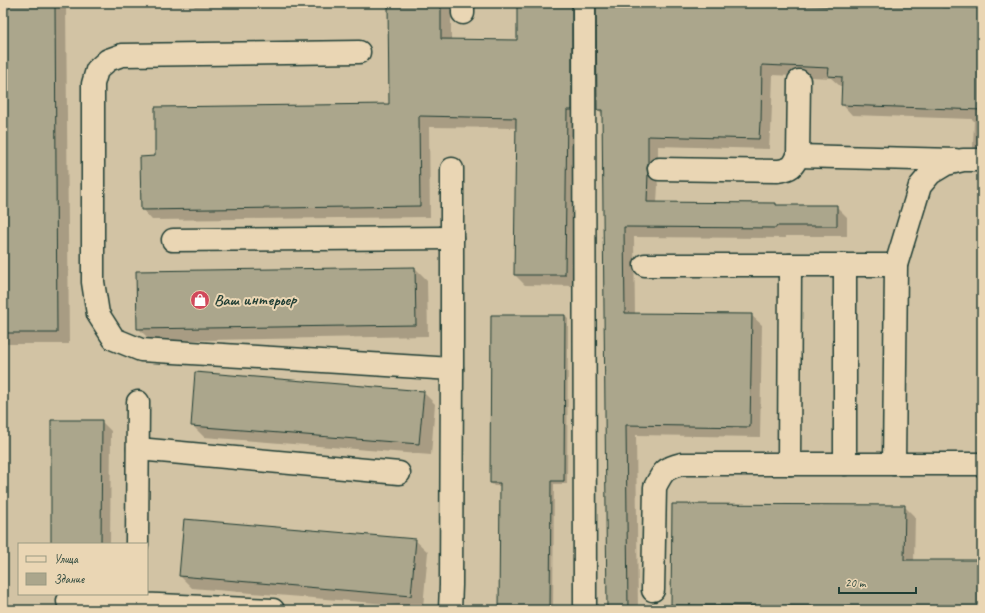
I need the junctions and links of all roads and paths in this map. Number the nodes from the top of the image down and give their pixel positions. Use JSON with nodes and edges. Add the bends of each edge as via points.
{"nodes":[{"id":1,"x":584,"y":3,"type":"edge"},
{"id":2,"x":359,"y":52,"type":"dead end"},
{"id":3,"x":799,"y":81,"type":"dead end"},
{"id":4,"x":798,"y":156,"type":"junction"},
{"id":5,"x":973,"y":160,"type":"edge"},
{"id":6,"x":452,"y":168,"type":"dead end"},
{"id":7,"x":659,"y":169,"type":"dead end"},
{"id":8,"x":452,"y":238,"type":"junction"},
{"id":9,"x":173,"y":240,"type":"dead end"},
{"id":10,"x":645,"y":265,"type":"dead end"},
{"id":11,"x":790,"y":265,"type":"junction"},
{"id":12,"x":845,"y":265,"type":"junction"},
{"id":13,"x":896,"y":265,"type":"junction"},
{"id":14,"x":452,"y":369,"type":"junction"},
{"id":15,"x":138,"y":402,"type":"dead end"},
{"id":16,"x":138,"y":449,"type":"junction"},
{"id":17,"x":789,"y":464,"type":"junction"},
{"id":18,"x":845,"y":464,"type":"junction"},
{"id":19,"x":894,"y":464,"type":"junction"},
{"id":20,"x":982,"y":464,"type":"edge"},
{"id":21,"x":399,"y":473,"type":"dead end"},
{"id":22,"x":137,"y":543,"type":"edge"},
{"id":23,"x":653,"y":590,"type":"dead end"},
{"id":24,"x":136,"y":599,"type":"edge"},
{"id":25,"x":68,"y":601,"type":"dead end"},
{"id":26,"x":273,"y":610,"type":"edge"},
{"id":27,"x":450,"y":610,"type":"edge"},
{"id":28,"x":585,"y":610,"type":"edge"}],
"edges":[{"from":1,"to":28,"type":"lane"},
{"from":2,"to":14,"type":"lane","via":[[122,55],[108,60],[97,70],[93,84],[93,282],[98,314],[114,340],[141,350]]},
{"from":3,"to":4,"type":"lane"},
{"from":4,"to":5,"type":"lane"},
{"from":4,"to":7,"type":"lane","via":[[788,169],[778,171]]},
{"from":5,"to":13,"type":"lane","via":[[946,164],[931,173],[920,186]]},
{"from":6,"to":8,"type":"lane"},
{"from":8,"to":9,"type":"lane"},
{"from":8,"to":14,"type":"lane"},
{"from":10,"to":11,"type":"lane"},
{"from":11,"to":12,"type":"lane"},
{"from":11,"to":17,"type":"lane"},
{"from":12,"to":13,"type":"lane"},
{"from":12,"to":18,"type":"lane"},
{"from":13,"to":19,"type":"lane"},
{"from":14,"to":27,"type":"lane"},
{"from":15,"to":16,"type":"lane"},
{"from":16,"to":21,"type":"lane"},
{"from":16,"to":22,"type":"lane"},
{"from":17,"to":18,"type":"lane"},
{"from":17,"to":23,"type":"lane","via":[[682,464],[670,467],[661,474],[655,486]]},
{"from":18,"to":19,"type":"lane"},
{"from":19,"to":20,"type":"lane"},
{"from":24,"to":25,"type":"lane"},
{"from":24,"to":26,"type":"lane"}]}
